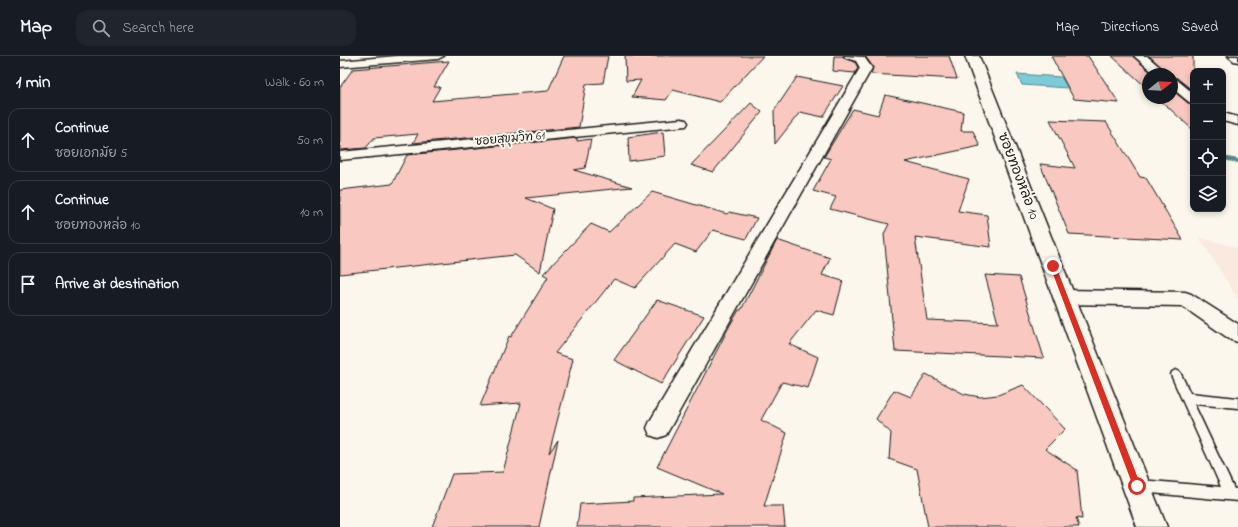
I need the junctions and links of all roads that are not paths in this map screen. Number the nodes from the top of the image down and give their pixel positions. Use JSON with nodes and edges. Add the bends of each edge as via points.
{"nodes":[{"id":1,"x":432,"y":56,"type":"edge"},
{"id":2,"x":850,"y":56,"type":"edge"},
{"id":3,"x":972,"y":56,"type":"edge"},
{"id":4,"x":1140,"y":56,"type":"edge"},
{"id":5,"x":1234,"y":56,"type":"edge"},
{"id":6,"x":1238,"y":59,"type":"edge"},
{"id":7,"x":340,"y":64,"type":"edge"},
{"id":8,"x":1155,"y":68,"type":"edge"},
{"id":9,"x":1178,"y":87,"type":"edge"},
{"id":10,"x":1190,"y":97,"type":"edge"},
{"id":11,"x":1226,"y":118,"type":"edge"},
{"id":12,"x":1238,"y":121,"type":"edge"},
{"id":13,"x":680,"y":123,"type":"dead end"},
{"id":14,"x":340,"y":156,"type":"edge"},
{"id":15,"x":1064,"y":297,"type":"junction"},
{"id":16,"x":1238,"y":334,"type":"edge"},
{"id":17,"x":1176,"y":376,"type":"dead end"},
{"id":18,"x":1187,"y":398,"type":"junction"},
{"id":19,"x":1238,"y":403,"type":"edge"},
{"id":20,"x":658,"y":428,"type":"dead end"},
{"id":21,"x":1137,"y":486,"type":"junction"},
{"id":22,"x":1234,"y":495,"type":"edge"},
{"id":23,"x":1152,"y":527,"type":"edge"}],
"edges":[{"from":1,"to":7,"type":"street"},
{"from":2,"to":20,"type":"street","via":[[860,58],[866,68]]},
{"from":3,"to":15,"type":"street","name":"ซอยทองหล่อ 10"},
{"from":4,"to":8,"type":"street"},
{"from":5,"to":6,"type":"street"},
{"from":9,"to":10,"type":"street"},
{"from":11,"to":12,"type":"street"},
{"from":13,"to":14,"type":"street","name":"ซอยสุขุมวิท 61"},
{"from":15,"to":16,"type":"street","via":[[1185,299]]},
{"from":15,"to":21,"type":"street","name":"ซอยทองหล่อ 10"},
{"from":17,"to":18,"type":"lane"},
{"from":18,"to":19,"type":"lane"},
{"from":18,"to":22,"type":"lane"},
{"from":21,"to":22,"type":"lane"},
{"from":21,"to":23,"type":"street","name":"ซอยทองหล่อ 10"}]}
